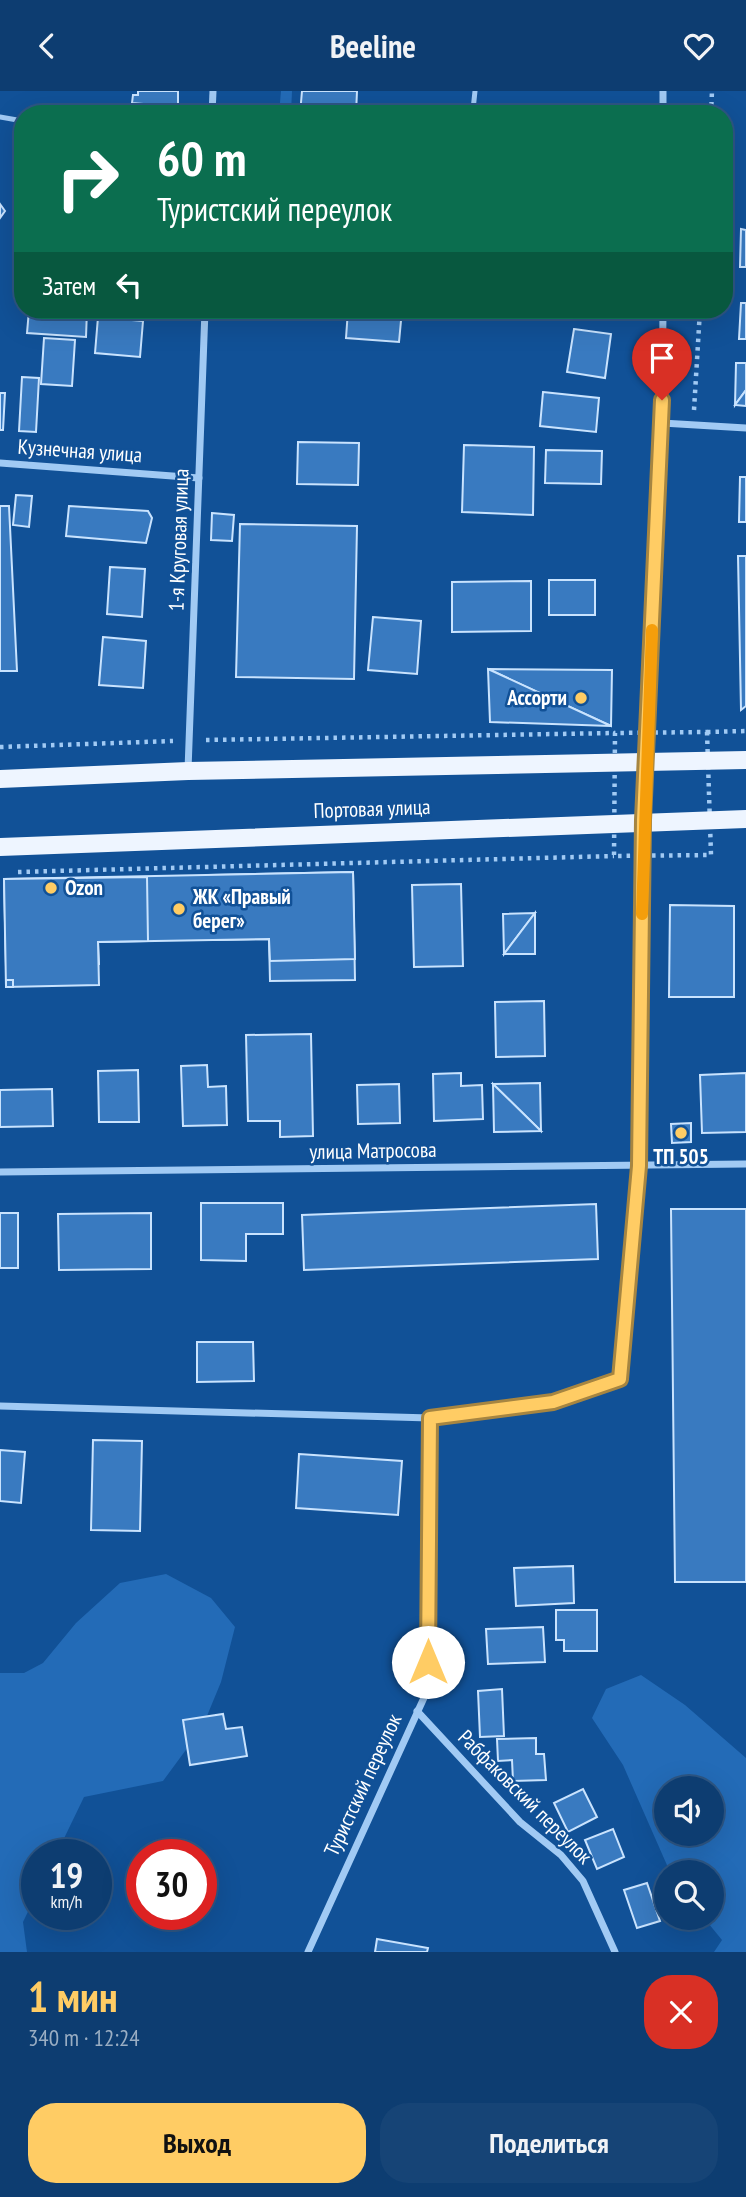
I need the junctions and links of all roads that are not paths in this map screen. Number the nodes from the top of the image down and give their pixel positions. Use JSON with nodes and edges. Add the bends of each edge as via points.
{"nodes":[{"id":1,"x":205,"y":319,"type":"edge"},
{"id":2,"x":663,"y":319,"type":"edge"},
{"id":3,"x":662,"y":423,"type":"junction"},
{"id":4,"x":746,"y":428,"type":"edge"},
{"id":5,"x":0,"y":463,"type":"edge"},
{"id":6,"x":199,"y":478,"type":"junction"},
{"id":7,"x":746,"y":760,"type":"edge"},
{"id":8,"x":646,"y":762,"type":"junction"},
{"id":9,"x":188,"y":771,"type":"junction"},
{"id":10,"x":0,"y":779,"type":"edge"},
{"id":11,"x":746,"y":819,"type":"edge"},
{"id":12,"x":643,"y":820,"type":"junction"},
{"id":13,"x":0,"y":847,"type":"edge"},
{"id":14,"x":746,"y":1164,"type":"edge"},
{"id":15,"x":639,"y":1166,"type":"junction"},
{"id":16,"x":0,"y":1172,"type":"edge"},
{"id":17,"x":0,"y":1406,"type":"edge"},
{"id":18,"x":430,"y":1418,"type":"junction"},
{"id":19,"x":417,"y":1711,"type":"junction"},
{"id":20,"x":308,"y":1952,"type":"edge"},
{"id":21,"x":615,"y":1952,"type":"edge"}],
"edges":[{"from":1,"to":6,"type":"street","name":"1-я Круговая улица"},
{"from":2,"to":3,"type":"street"},
{"from":3,"to":4,"type":"street"},
{"from":3,"to":8,"type":"street"},
{"from":5,"to":6,"type":"street","name":"Кузнечная улица"},
{"from":6,"to":9,"type":"street","name":"1-я Круговая улица"},
{"from":7,"to":8,"type":"main road","name":"Портовая улица"},
{"from":8,"to":9,"type":"main road","name":"Портовая улица"},
{"from":8,"to":12,"type":"street"},
{"from":9,"to":10,"type":"main road","name":"Портовая улица"},
{"from":11,"to":12,"type":"main road","name":"Портовая улица"},
{"from":12,"to":13,"type":"main road","name":"Портовая улица"},
{"from":12,"to":15,"type":"street"},
{"from":14,"to":15,"type":"street","name":"улица Матросова"},
{"from":15,"to":16,"type":"street","name":"улица Матросова"},
{"from":15,"to":18,"type":"street","via":[[620,1379],[553,1402]]},
{"from":17,"to":18,"type":"street"},
{"from":18,"to":19,"type":"street","name":"Туристский переулок","via":[[428,1689]]},
{"from":19,"to":20,"type":"street","name":"Туристский переулок"},
{"from":19,"to":21,"type":"street","name":"Рабфаковский переулок","via":[[520,1822],[583,1881]]}]}
